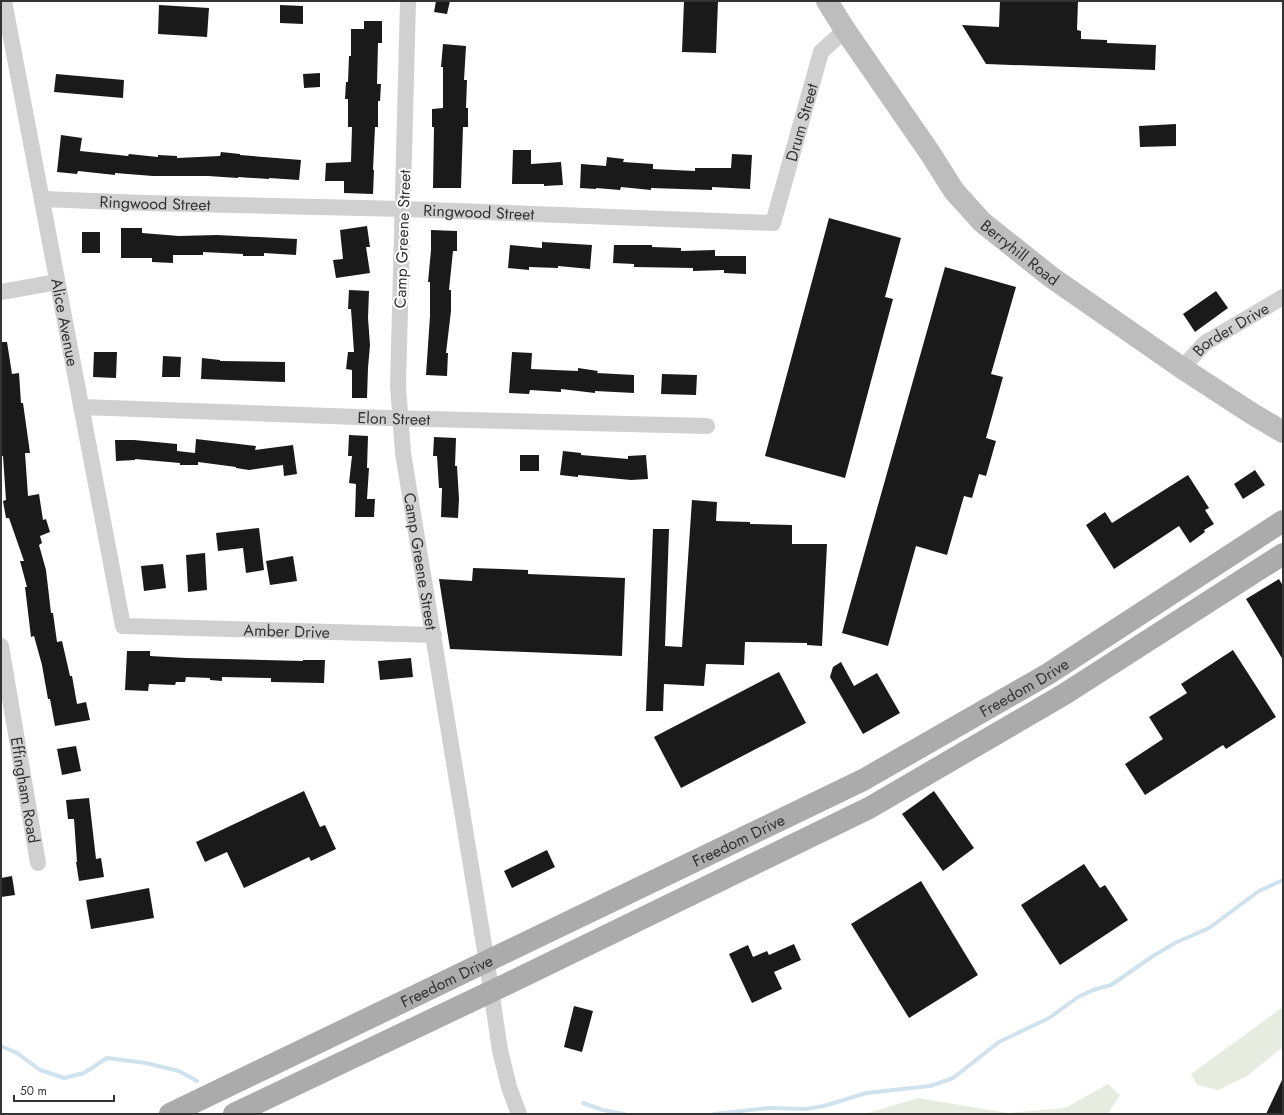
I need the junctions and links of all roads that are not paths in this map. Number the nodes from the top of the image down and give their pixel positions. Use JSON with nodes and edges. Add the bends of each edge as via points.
{"nodes":[{"id":1,"x":4,"y":1,"type":"edge"},
{"id":2,"x":408,"y":1,"type":"edge"},
{"id":3,"x":826,"y":1,"type":"edge"},
{"id":4,"x":845,"y":30,"type":"junction"},
{"id":5,"x":42,"y":199,"type":"junction"},
{"id":6,"x":403,"y":209,"type":"junction"},
{"id":7,"x":773,"y":223,"type":"joint"},
{"id":8,"x":57,"y":282,"type":"junction"},
{"id":9,"x":1,"y":292,"type":"edge"},
{"id":10,"x":1283,"y":297,"type":"edge"},
{"id":11,"x":1182,"y":368,"type":"junction"},
{"id":12,"x":81,"y":407,"type":"junction"},
{"id":13,"x":400,"y":418,"type":"junction"},
{"id":14,"x":707,"y":426,"type":"dead end"},
{"id":15,"x":1283,"y":432,"type":"edge"},
{"id":16,"x":1283,"y":522,"type":"edge"},
{"id":17,"x":1283,"y":554,"type":"edge"},
{"id":18,"x":140,"y":626,"type":"joint"},
{"id":19,"x":434,"y":635,"type":"junction"},
{"id":20,"x":1,"y":646,"type":"edge"},
{"id":21,"x":3,"y":667,"type":"edge"},
{"id":22,"x":38,"y":863,"type":"dead end"},
{"id":23,"x":487,"y":962,"type":"junction"},
{"id":24,"x":491,"y":991,"type":"junction"},
{"id":25,"x":170,"y":1114,"type":"edge"},
{"id":26,"x":234,"y":1114,"type":"edge"},
{"id":27,"x":519,"y":1114,"type":"edge"}],
"edges":[{"from":1,"to":5,"type":"street","name":"Alice Avenue"},
{"from":2,"to":6,"type":"street","name":"Camp Greene Street"},
{"from":3,"to":4,"type":"street","name":"Berryhill Road"},
{"from":4,"to":7,"type":"street","name":"Drum Street","via":[[821,52]]},
{"from":4,"to":11,"type":"street","name":"Berryhill Road","via":[[954,191],[982,222],[1051,277]]},
{"from":5,"to":6,"type":"street","name":"Ringwood Street"},
{"from":5,"to":8,"type":"street","name":"Alice Avenue"},
{"from":6,"to":7,"type":"street","name":"Ringwood Street"},
{"from":6,"to":13,"type":"street","name":"Camp Greene Street","via":[[398,386]]},
{"from":8,"to":9,"type":"street"},
{"from":8,"to":12,"type":"street","name":"Alice Avenue"},
{"from":10,"to":11,"type":"street","name":"Border Drive","via":[[1205,343]]},
{"from":11,"to":15,"type":"street","name":"Berryhill Road"},
{"from":12,"to":13,"type":"street","name":"Elon Street"},
{"from":12,"to":18,"type":"street","name":"Alice Avenue","via":[[122,626]]},
{"from":13,"to":14,"type":"street","name":"Elon Street"},
{"from":13,"to":19,"type":"street","name":"Camp Greene Street","via":[[403,453]]},
{"from":16,"to":23,"type":"main road","name":"Freedom Drive","via":[[1048,674],[863,780]]},
{"from":17,"to":24,"type":"main road","name":"Freedom Drive","via":[[1063,695],[869,808]]},
{"from":18,"to":19,"type":"street","name":"Amber Drive"},
{"from":19,"to":23,"type":"street","name":"Camp Greene Street"},
{"from":20,"to":21,"type":"street","name":"Effingham Road"},
{"from":21,"to":22,"type":"street","name":"Effingham Road"},
{"from":23,"to":24,"type":"street","name":"Camp Greene Street"},
{"from":23,"to":25,"type":"main road","name":"Freedom Drive"},
{"from":24,"to":26,"type":"main road","name":"Freedom Drive"},
{"from":24,"to":27,"type":"street","name":"Camp Greene Street","via":[[500,1050]]}]}
